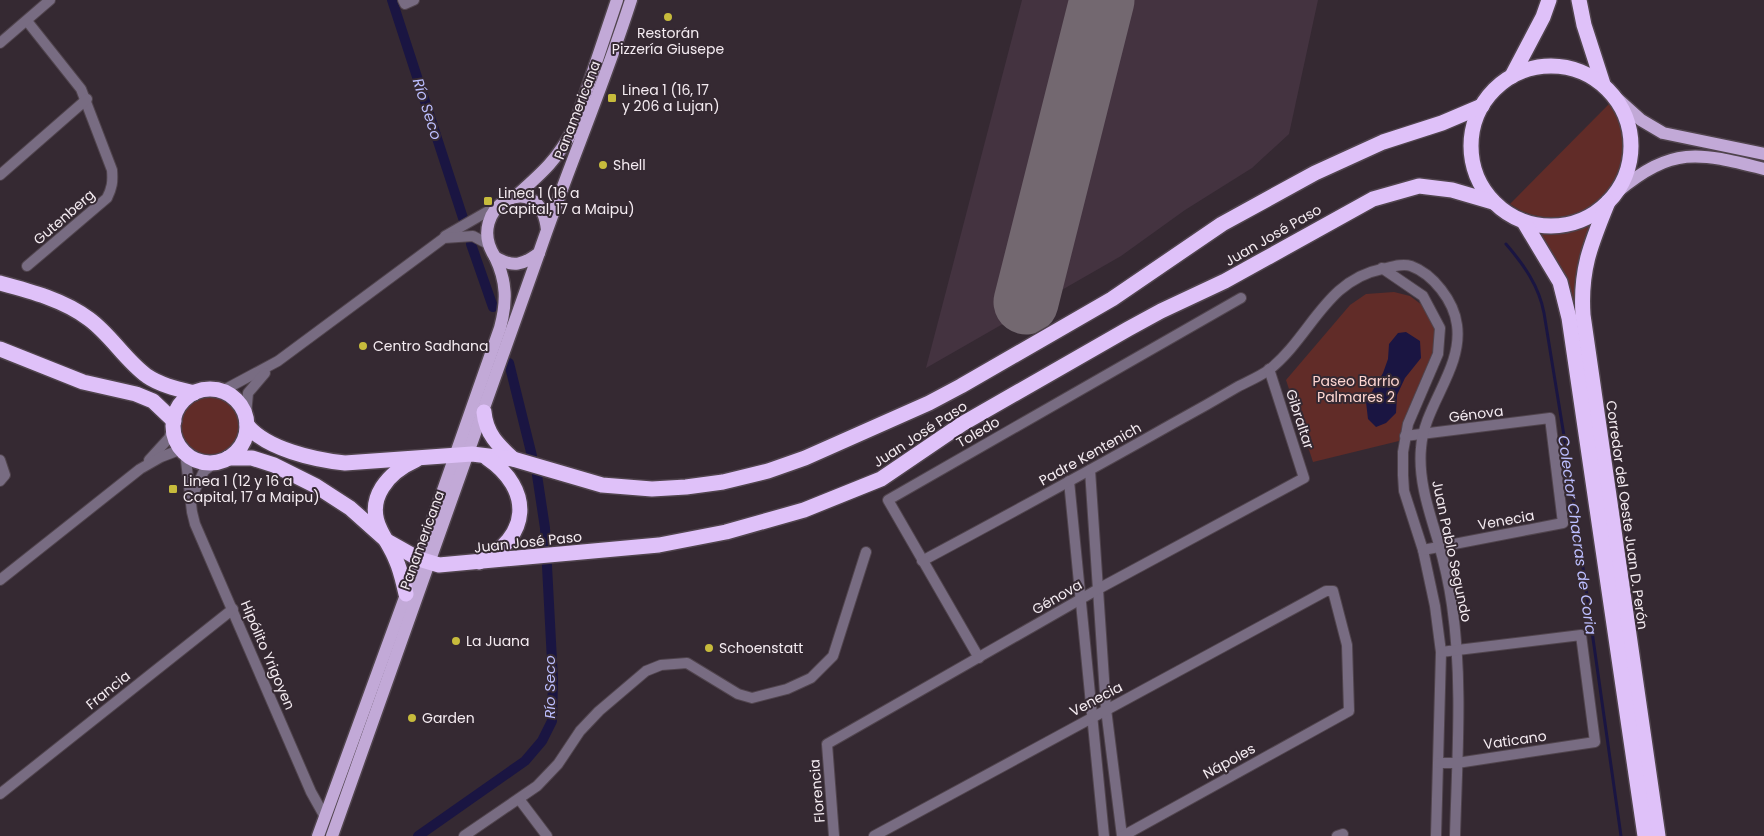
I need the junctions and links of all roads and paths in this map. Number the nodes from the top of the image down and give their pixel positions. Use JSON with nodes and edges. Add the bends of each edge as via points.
{"nodes":[{"id":1,"x":50,"y":0,"type":"edge"},
{"id":2,"x":617,"y":0,"type":"edge"},
{"id":3,"x":631,"y":0,"type":"edge"},
{"id":4,"x":1549,"y":0,"type":"edge"},
{"id":5,"x":1579,"y":0,"type":"edge"},
{"id":6,"x":27,"y":21,"type":"junction"},
{"id":7,"x":0,"y":43,"type":"edge"},
{"id":8,"x":1512,"y":76,"type":"junction"},
{"id":9,"x":1607,"y":88,"type":"junction"},
{"id":10,"x":87,"y":99,"type":"junction"},
{"id":11,"x":1482,"y":106,"type":"junction"},
{"id":12,"x":1764,"y":154,"type":"edge"},
{"id":13,"x":1764,"y":169,"type":"edge"},
{"id":14,"x":0,"y":175,"type":"edge"},
{"id":15,"x":516,"y":196,"type":"junction"},
{"id":16,"x":1612,"y":197,"type":"junction"},
{"id":17,"x":1493,"y":202,"type":"junction"},
{"id":18,"x":499,"y":205,"type":"junction"},
{"id":19,"x":1524,"y":222,"type":"junction"},
{"id":20,"x":547,"y":230,"type":"junction"},
{"id":21,"x":488,"y":244,"type":"junction"},
{"id":22,"x":435,"y":245,"type":"junction"},
{"id":23,"x":539,"y":253,"type":"junction"},
{"id":24,"x":495,"y":257,"type":"junction"},
{"id":25,"x":27,"y":266,"type":"dead end"},
{"id":26,"x":1382,"y":268,"type":"junction"},
{"id":27,"x":0,"y":283,"type":"edge"},
{"id":28,"x":1241,"y":298,"type":"dead end"},
{"id":29,"x":0,"y":349,"type":"edge"},
{"id":30,"x":278,"y":361,"type":"junction"},
{"id":31,"x":1269,"y":369,"type":"junction"},
{"id":32,"x":222,"y":391,"type":"junction"},
{"id":33,"x":194,"y":393,"type":"junction"},
{"id":34,"x":484,"y":412,"type":"junction"},
{"id":35,"x":246,"y":420,"type":"junction"},
{"id":36,"x":174,"y":423,"type":"junction"},
{"id":37,"x":1424,"y":434,"type":"junction"},
{"id":38,"x":1405,"y":436,"type":"junction"},
{"id":39,"x":183,"y":451,"type":"junction"},
{"id":40,"x":462,"y":454,"type":"junction"},
{"id":41,"x":422,"y":457,"type":"junction"},
{"id":42,"x":486,"y":457,"type":"junction"},
{"id":43,"x":513,"y":459,"type":"junction"},
{"id":44,"x":0,"y":460,"type":"edge"},
{"id":45,"x":222,"y":460,"type":"junction"},
{"id":46,"x":140,"y":469,"type":"junction"},
{"id":47,"x":1090,"y":470,"type":"junction"},
{"id":48,"x":1304,"y":478,"type":"joint"},
{"id":49,"x":0,"y":481,"type":"edge"},
{"id":50,"x":1069,"y":481,"type":"junction"},
{"id":51,"x":190,"y":502,"type":"junction"},
{"id":52,"x":1563,"y":524,"type":"joint"},
{"id":53,"x":387,"y":541,"type":"junction"},
{"id":54,"x":1439,"y":545,"type":"junction"},
{"id":55,"x":1423,"y":550,"type":"junction"},
{"id":56,"x":866,"y":552,"type":"dead end"},
{"id":57,"x":424,"y":561,"type":"junction"},
{"id":58,"x":922,"y":561,"type":"junction"},
{"id":59,"x":474,"y":564,"type":"junction"},
{"id":60,"x":2,"y":574,"type":"edge"},
{"id":61,"x":1100,"y":588,"type":"junction"},
{"id":62,"x":406,"y":594,"type":"junction"},
{"id":63,"x":1082,"y":599,"type":"junction"},
{"id":64,"x":233,"y":608,"type":"junction"},
{"id":65,"x":1456,"y":650,"type":"junction"},
{"id":66,"x":1441,"y":652,"type":"junction"},
{"id":67,"x":979,"y":658,"type":"junction"},
{"id":68,"x":1106,"y":709,"type":"junction"},
{"id":69,"x":1349,"y":711,"type":"joint"},
{"id":70,"x":1092,"y":717,"type":"junction"},
{"id":71,"x":827,"y":744,"type":"joint"},
{"id":72,"x":1457,"y":762,"type":"junction"},
{"id":73,"x":1439,"y":763,"type":"junction"},
{"id":74,"x":0,"y":794,"type":"edge"},
{"id":75,"x":519,"y":799,"type":"junction"},
{"id":76,"x":325,"y":818,"type":"junction"},
{"id":77,"x":318,"y":836,"type":"edge"},
{"id":78,"x":332,"y":836,"type":"edge"},
{"id":79,"x":464,"y":836,"type":"edge"},
{"id":80,"x":547,"y":836,"type":"edge"},
{"id":81,"x":834,"y":836,"type":"edge"},
{"id":82,"x":874,"y":836,"type":"edge"},
{"id":83,"x":1104,"y":836,"type":"edge"},
{"id":84,"x":1122,"y":836,"type":"edge"},
{"id":85,"x":1436,"y":836,"type":"edge"},
{"id":86,"x":1455,"y":836,"type":"edge"},
{"id":87,"x":1645,"y":836,"type":"edge"},
{"id":88,"x":1658,"y":836,"type":"edge"}],
"edges":[{"from":1,"to":6,"type":"street"},
{"from":2,"to":15,"type":"main road","name":"Panamericana","via":[[566,145],[550,167]]},
{"from":3,"to":20,"type":"main road","name":"Panamericana","via":[[612,60]]},
{"from":4,"to":8,"type":"highway"},
{"from":5,"to":9,"type":"highway","via":[[1584,25]]},
{"from":6,"to":7,"type":"street"},
{"from":6,"to":10,"type":"street","name":"Gutenberg"},
{"from":8,"to":9,"type":"highway","via":[[1535,68],[1559,66],[1582,72]]},
{"from":8,"to":11,"type":"highway","via":[[1495,89]]},
{"from":9,"to":12,"type":"main road","via":[[1642,120],[1663,133]]},
{"from":9,"to":16,"type":"highway","via":[[1626,117],[1631,142],[1630,163]]},
{"from":10,"to":14,"type":"street"},
{"from":10,"to":25,"type":"street","name":"Gutenberg","via":[[112,170],[112,188],[107,198]]},
{"from":11,"to":17,"type":"highway","via":[[1472,134],[1471,156],[1476,177]]},
{"from":11,"to":43,"type":"highway","name":"Juan José Paso","via":[[1383,142],[1315,173],[1222,224],[1112,299],[961,386],[804,458],[723,482],[652,489],[602,485]]},
{"from":13,"to":16,"type":"main road","via":[[1710,157],[1680,157],[1651,166]]},
{"from":15,"to":18,"type":"main road","name":"Panamericana"},
{"from":15,"to":20,"type":"main road","via":[[529,197],[540,205]]},
{"from":16,"to":19,"type":"highway","via":[[1590,216],[1569,225],[1546,226]]},
{"from":16,"to":88,"type":"highway","name":"Corredor del Oeste Juan D. Perón","via":[[1585,262],[1583,314]]},
{"from":17,"to":19,"type":"highway"},
{"from":17,"to":59,"type":"highway","name":"Juan José Paso","via":[[1452,190],[1419,186],[1373,199],[1226,281],[1128,329],[962,424],[897,470],[857,491],[804,510],[726,532],[659,545]]},
{"from":18,"to":21,"type":"main road","via":[[489,219]]},
{"from":18,"to":22,"type":"street","via":[[443,237]]},
{"from":19,"to":87,"type":"highway","name":"Corredor del Oeste Juan D. Perón","via":[[1560,282],[1569,318]]},
{"from":20,"to":23,"type":"main road","name":"Panamericana"},
{"from":21,"to":22,"type":"street","via":[[473,236],[458,236],[444,238]]},
{"from":21,"to":24,"type":"main road","name":"Panamericana"},
{"from":22,"to":30,"type":"street"},
{"from":23,"to":24,"type":"main road","via":[[516,266]]},
{"from":23,"to":34,"type":"main road","name":"Panamericana"},
{"from":24,"to":40,"type":"main road","name":"Panamericana","via":[[503,275],[505,312]]},
{"from":26,"to":31,"type":"street","name":"Juan Pablo Segundo","via":[[1359,275],[1336,292],[1299,340]]},
{"from":26,"to":37,"type":"street","name":"Juan Pablo Segundo","via":[[1411,266],[1426,275],[1442,291],[1455,314],[1457,344]]},
{"from":26,"to":38,"type":"street","name":"Juan Pablo Segundo","via":[[1423,296],[1440,328],[1438,354]]},
{"from":27,"to":33,"type":"highway","via":[[47,297],[83,314],[106,332],[147,376]]},
{"from":28,"to":58,"type":"street","name":"Toledo","via":[[888,500]]},
{"from":29,"to":36,"type":"highway","via":[[83,382],[136,394],[153,402]]},
{"from":30,"to":32,"type":"street"},
{"from":30,"to":35,"type":"street","via":[[248,393]]},
{"from":31,"to":47,"type":"street","name":"Padre Kentenich"},
{"from":31,"to":48,"type":"street","name":"Gibraltar"},
{"from":32,"to":33,"type":"highway"},
{"from":32,"to":35,"type":"highway","via":[[234,398]]},
{"from":33,"to":36,"type":"highway","via":[[183,402]]},
{"from":34,"to":40,"type":"main road","name":"Panamericana"},
{"from":34,"to":43,"type":"highway","via":[[489,433]]},
{"from":35,"to":41,"type":"highway","name":"Juan José Paso","via":[[254,434],[267,441],[332,462]]},
{"from":35,"to":45,"type":"highway","via":[[242,444]]},
{"from":36,"to":39,"type":"highway","via":[[176,438]]},
{"from":36,"to":46,"type":"street","via":[[163,445]]},
{"from":37,"to":38,"type":"street","name":"Génova"},
{"from":37,"to":52,"type":"street","name":"Génova","via":[[1550,418]]},
{"from":37,"to":54,"type":"street","name":"Juan Pablo Segundo","via":[[1422,486]]},
{"from":38,"to":55,"type":"street","name":"Juan Pablo Segundo","via":[[1404,492]]},
{"from":39,"to":45,"type":"highway","via":[[202,462]]},
{"from":39,"to":46,"type":"street","via":[[161,457]]},
{"from":39,"to":51,"type":"street","name":"Hipólito Yrigoyen"},
{"from":40,"to":41,"type":"highway","name":"Juan José Paso"},
{"from":40,"to":42,"type":"highway","name":"Juan José Paso"},
{"from":40,"to":57,"type":"main road","name":"Panamericana"},
{"from":41,"to":53,"type":"highway","via":[[395,472],[379,492],[376,518]]},
{"from":42,"to":43,"type":"highway","name":"Juan José Paso"},
{"from":42,"to":59,"type":"highway","via":[[500,466],[514,482],[519,496],[519,516],[508,540],[495,553]]},
{"from":44,"to":49,"type":"street","via":[[5,475]]},
{"from":45,"to":51,"type":"street","via":[[204,471]]},
{"from":45,"to":53,"type":"highway","name":"Juan José Paso","via":[[260,459],[309,483],[350,508]]},
{"from":46,"to":60,"type":"street"},
{"from":47,"to":50,"type":"street","name":"Padre Kentenich"},
{"from":47,"to":61,"type":"street"},
{"from":48,"to":61,"type":"street","name":"Génova"},
{"from":50,"to":58,"type":"street","name":"Padre Kentenich"},
{"from":50,"to":63,"type":"street"},
{"from":51,"to":64,"type":"street","name":"Hipólito Yrigoyen","via":[[196,524]]},
{"from":52,"to":54,"type":"street","name":"Venecia"},
{"from":53,"to":57,"type":"highway","name":"Juan José Paso"},
{"from":53,"to":62,"type":"highway"},
{"from":54,"to":55,"type":"street","name":"Venecia"},
{"from":54,"to":65,"type":"street","name":"Juan Pablo Segundo","via":[[1452,604]]},
{"from":55,"to":66,"type":"street","name":"Juan Pablo Segundo"},
{"from":56,"to":75,"type":"street","via":[[833,656],[811,678],[787,689],[752,698],[738,694],[686,663],[661,665],[646,671],[599,711],[558,764]]},
{"from":57,"to":59,"type":"highway","name":"Juan José Paso"},
{"from":57,"to":62,"type":"main road","name":"Panamericana"},
{"from":57,"to":78,"type":"main road","name":"Panamericana"},
{"from":58,"to":67,"type":"street","name":"Toledo"},
{"from":61,"to":63,"type":"street","name":"Génova"},
{"from":61,"to":68,"type":"street"},
{"from":62,"to":76,"type":"main road","name":"Panamericana"},
{"from":63,"to":67,"type":"street","name":"Génova"},
{"from":63,"to":70,"type":"street"},
{"from":64,"to":74,"type":"street","name":"Francia"},
{"from":64,"to":76,"type":"street","name":"Hipólito Yrigoyen"},
{"from":65,"to":66,"type":"street"},
{"from":65,"to":72,"type":"street","name":"Juan Pablo Segundo"},
{"from":65,"to":72,"type":"street","name":"Vaticano","via":[[1581,635],[1595,742]]},
{"from":66,"to":73,"type":"street","name":"Juan Pablo Segundo"},
{"from":67,"to":71,"type":"street","name":"Génova"},
{"from":68,"to":69,"type":"street","name":"Venecia","via":[[1326,591],[1333,591],[1347,646]]},
{"from":68,"to":70,"type":"street","name":"Venecia"},
{"from":68,"to":84,"type":"street"},
{"from":69,"to":84,"type":"street","name":"Nápoles"},
{"from":70,"to":82,"type":"street","name":"Venecia"},
{"from":70,"to":83,"type":"street"},
{"from":71,"to":81,"type":"street","name":"Florencia"},
{"from":72,"to":73,"type":"street","name":"Vaticano"},
{"from":72,"to":86,"type":"street","name":"Juan Pablo Segundo"},
{"from":73,"to":85,"type":"street","name":"Juan Pablo Segundo"},
{"from":75,"to":79,"type":"street"},
{"from":75,"to":80,"type":"street"},
{"from":76,"to":77,"type":"main road","name":"Panamericana"}]}
